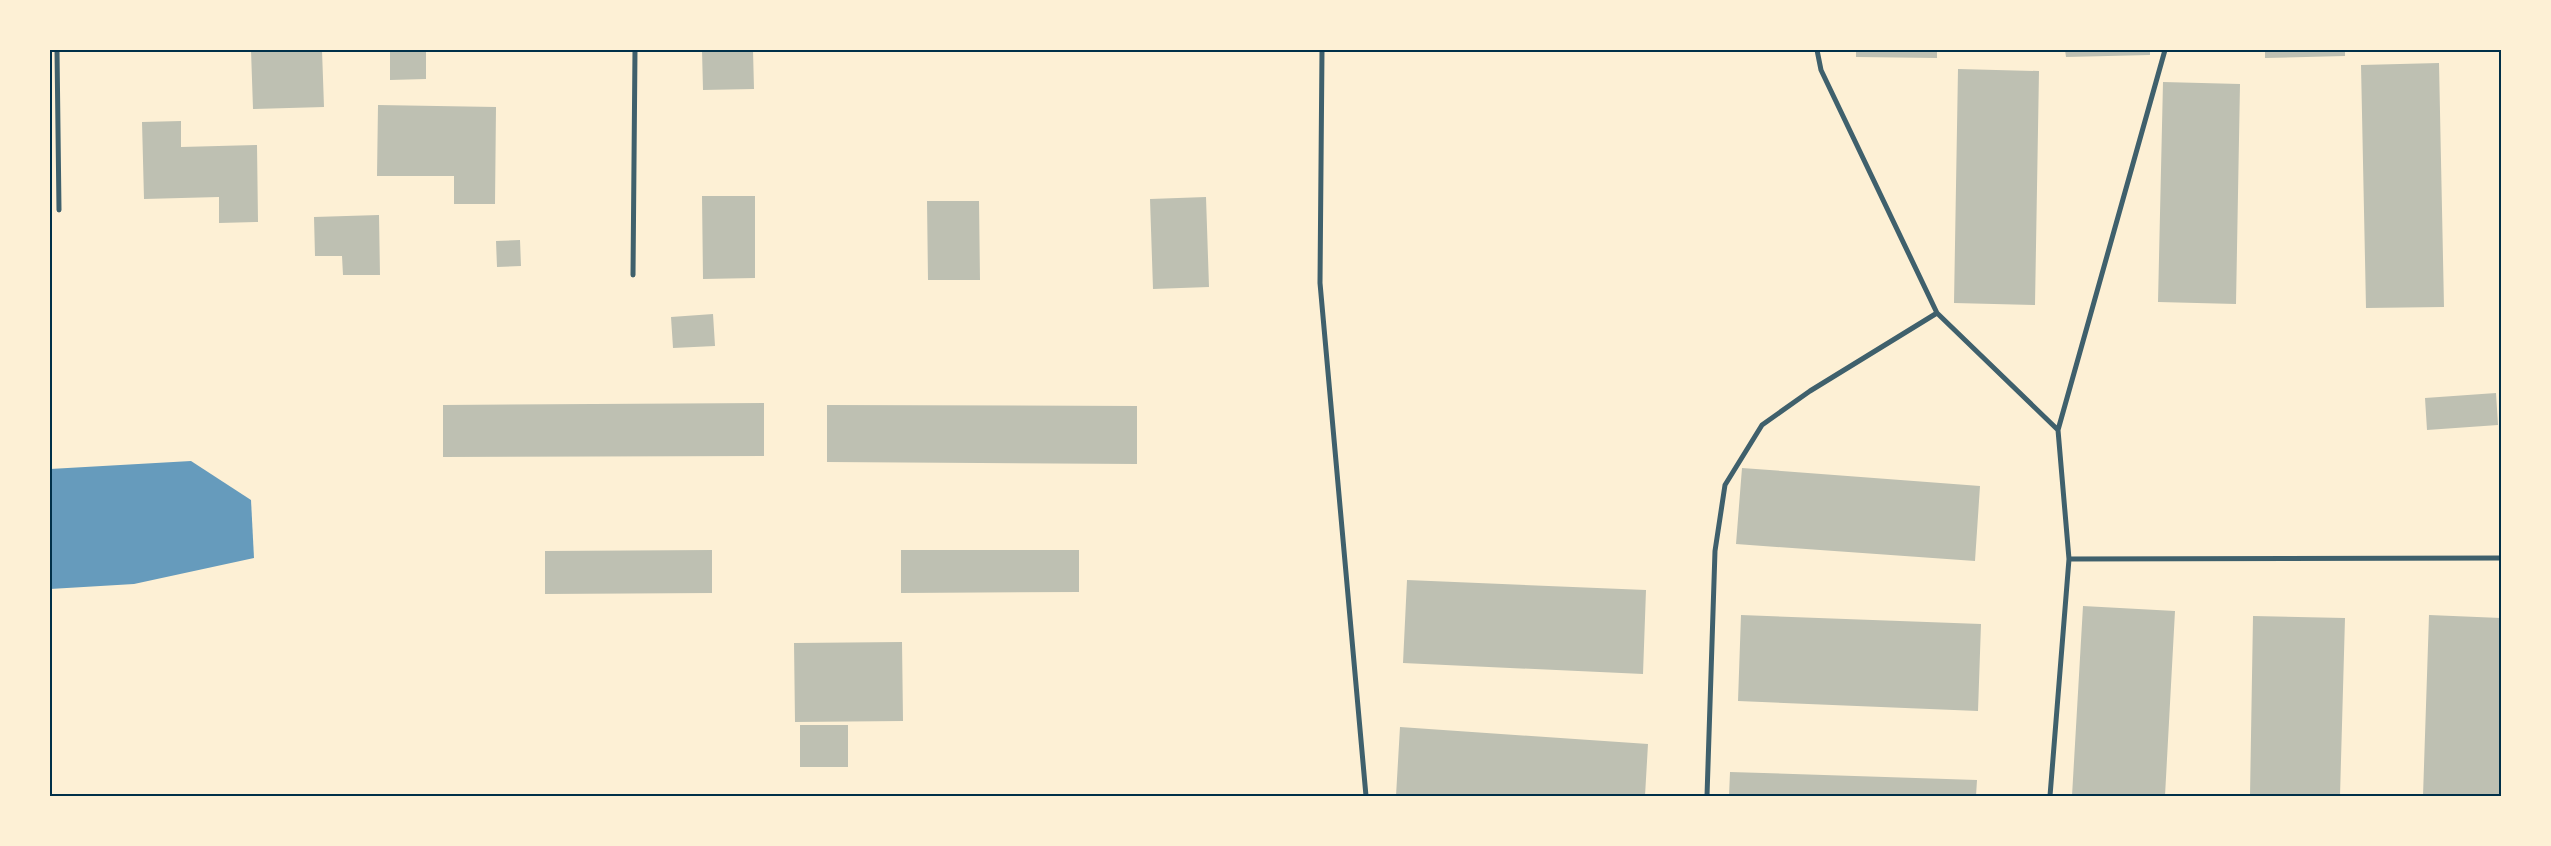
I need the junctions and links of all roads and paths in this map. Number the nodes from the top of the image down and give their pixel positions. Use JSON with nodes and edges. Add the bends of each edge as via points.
{"nodes":[{"id":1,"x":57,"y":50,"type":"edge"},
{"id":2,"x":635,"y":50,"type":"edge"},
{"id":3,"x":1322,"y":50,"type":"edge"},
{"id":4,"x":1817,"y":50,"type":"edge"},
{"id":5,"x":2165,"y":50,"type":"edge"},
{"id":6,"x":59,"y":210,"type":"dead end"},
{"id":7,"x":633,"y":275,"type":"dead end"},
{"id":8,"x":1937,"y":313,"type":"junction"},
{"id":9,"x":2058,"y":430,"type":"junction"},
{"id":10,"x":2501,"y":558,"type":"edge"},
{"id":11,"x":2069,"y":559,"type":"junction"},
{"id":12,"x":1366,"y":796,"type":"edge"},
{"id":13,"x":1707,"y":796,"type":"edge"},
{"id":14,"x":2050,"y":796,"type":"edge"}],
"edges":[{"from":1,"to":6,"type":"street"},
{"from":2,"to":7,"type":"street"},
{"from":3,"to":12,"type":"street","via":[[1320,283]]},
{"from":4,"to":8,"type":"street","via":[[1821,70]]},
{"from":5,"to":9,"type":"street"},
{"from":8,"to":9,"type":"street"},
{"from":8,"to":13,"type":"street","via":[[1810,391],[1762,425],[1724,485],[1714,551]]},
{"from":9,"to":11,"type":"street"},
{"from":10,"to":11,"type":"street"},
{"from":11,"to":14,"type":"street"}]}
